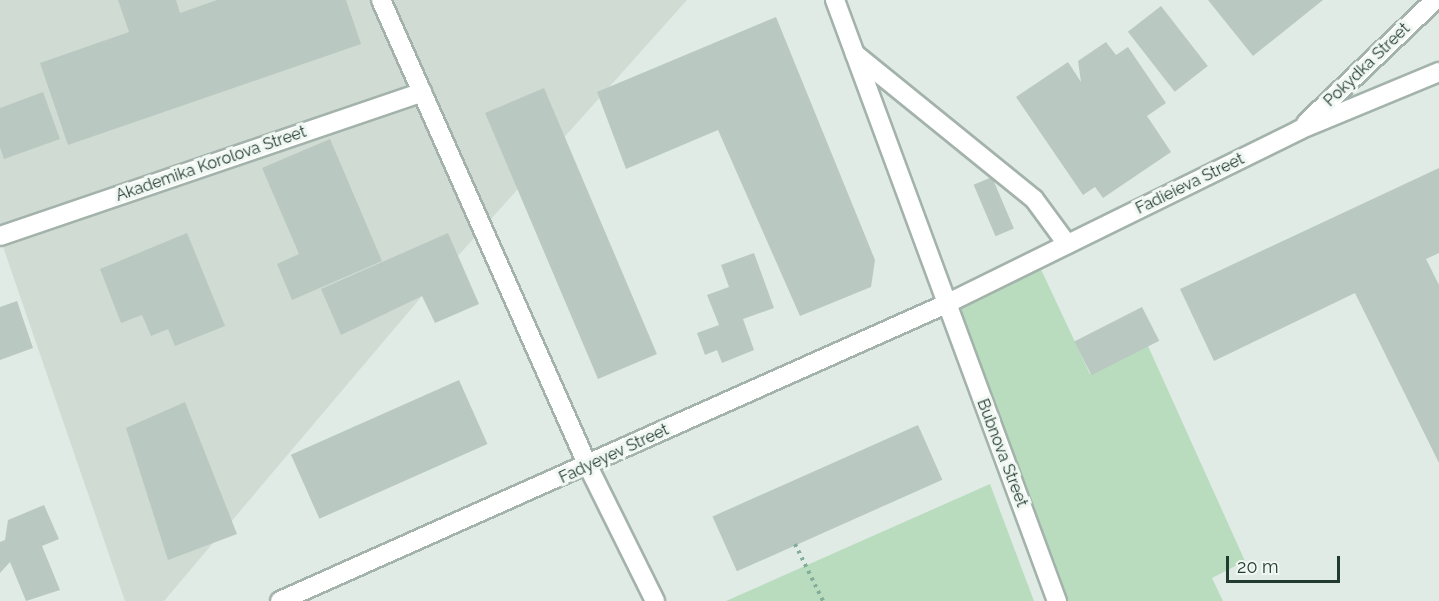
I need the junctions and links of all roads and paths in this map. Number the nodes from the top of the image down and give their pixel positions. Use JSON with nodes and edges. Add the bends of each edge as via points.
{"nodes":[{"id":1,"x":381,"y":0,"type":"edge"},
{"id":2,"x":835,"y":0,"type":"edge"},
{"id":3,"x":1435,"y":0,"type":"edge"},
{"id":4,"x":855,"y":54,"type":"junction"},
{"id":5,"x":1439,"y":72,"type":"edge"},
{"id":6,"x":422,"y":92,"type":"junction"},
{"id":7,"x":1299,"y":130,"type":"junction"},
{"id":8,"x":0,"y":236,"type":"edge"},
{"id":9,"x":1067,"y":244,"type":"junction"},
{"id":10,"x":946,"y":304,"type":"junction"},
{"id":11,"x":588,"y":466,"type":"junction"},
{"id":12,"x":795,"y":544,"type":"dead end"},
{"id":13,"x":280,"y":601,"type":"edge"},
{"id":14,"x":655,"y":601,"type":"edge"},
{"id":15,"x":823,"y":601,"type":"edge"},
{"id":16,"x":1057,"y":601,"type":"edge"}],
"edges":[{"from":1,"to":6,"type":"street"},
{"from":2,"to":4,"type":"street","name":"Bubnova Street"},
{"from":3,"to":7,"type":"street","name":"Pokydka Street"},
{"from":4,"to":9,"type":"street","via":[[1035,199]]},
{"from":4,"to":10,"type":"street","name":"Bubnova Street"},
{"from":5,"to":7,"type":"street","name":"Fadieieva Street"},
{"from":6,"to":8,"type":"street","name":"Akademika Korolova Street"},
{"from":6,"to":11,"type":"street"},
{"from":7,"to":9,"type":"street","name":"Fadieieva Street"},
{"from":9,"to":10,"type":"street","name":"Fadieieva Street"},
{"from":10,"to":11,"type":"street","name":"Fadyeyev Street"},
{"from":10,"to":16,"type":"street","name":"Bubnova Street"},
{"from":11,"to":13,"type":"street","name":"Fadyeyev Street"},
{"from":11,"to":14,"type":"street"},
{"from":12,"to":15,"type":"path"}]}
